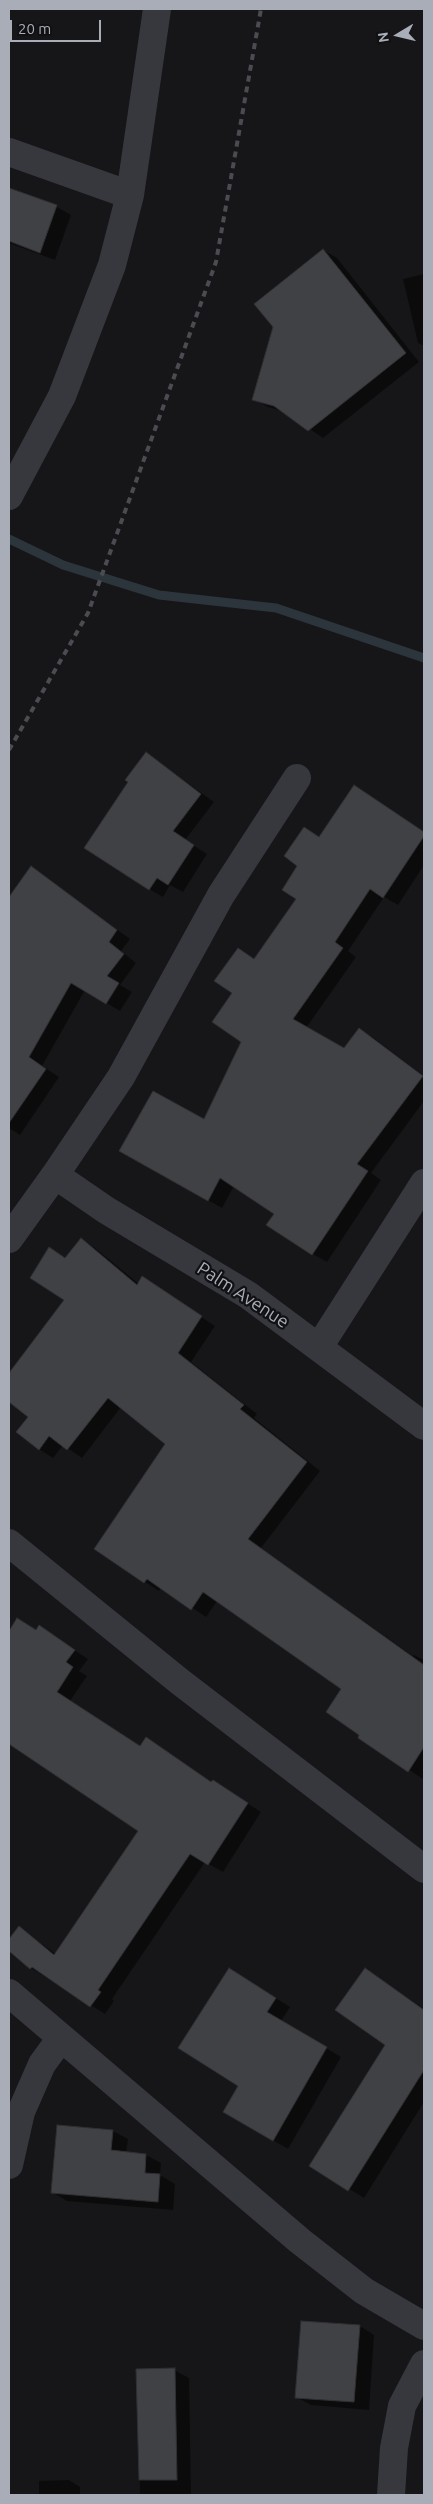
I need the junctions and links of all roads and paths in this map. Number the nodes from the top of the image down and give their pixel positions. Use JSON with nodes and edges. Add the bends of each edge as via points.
{"nodes":[{"id":1,"x":157,"y":9,"type":"edge"},
{"id":2,"x":9,"y":152,"type":"edge"},
{"id":3,"x":130,"y":195,"type":"junction"},
{"id":4,"x":9,"y":496,"type":"edge"},
{"id":5,"x":297,"y":778,"type":"dead end"},
{"id":6,"x":55,"y":1175,"type":"junction"},
{"id":7,"x":424,"y":1183,"type":"edge"},
{"id":8,"x":9,"y":1239,"type":"edge"},
{"id":9,"x":318,"y":1347,"type":"junction"},
{"id":10,"x":424,"y":1426,"type":"edge"},
{"id":11,"x":9,"y":1544,"type":"edge"},
{"id":12,"x":424,"y":1869,"type":"edge"},
{"id":13,"x":9,"y":1993,"type":"edge"},
{"id":14,"x":61,"y":2038,"type":"junction"},
{"id":15,"x":9,"y":2165,"type":"edge"},
{"id":16,"x":424,"y":2326,"type":"edge"},
{"id":17,"x":424,"y":2364,"type":"edge"},
{"id":18,"x":391,"y":2495,"type":"edge"}],
"edges":[{"from":1,"to":3,"type":"street"},
{"from":2,"to":3,"type":"street"},
{"from":3,"to":4,"type":"street","via":[[112,265],[62,396]]},
{"from":5,"to":6,"type":"street","via":[[221,896],[121,1076]]},
{"from":6,"to":8,"type":"street"},
{"from":6,"to":9,"type":"street","name":"Palm Avenue","via":[[106,1210],[248,1295]]},
{"from":7,"to":9,"type":"street"},
{"from":9,"to":10,"type":"street","name":"Palm Avenue"},
{"from":11,"to":12,"type":"street","via":[[179,1681]]},
{"from":13,"to":14,"type":"street"},
{"from":14,"to":15,"type":"street","via":[[42,2064],[21,2112]]},
{"from":14,"to":16,"type":"street","via":[[300,2241],[364,2291]]},
{"from":17,"to":18,"type":"street","via":[[402,2406],[394,2448]]}]}
